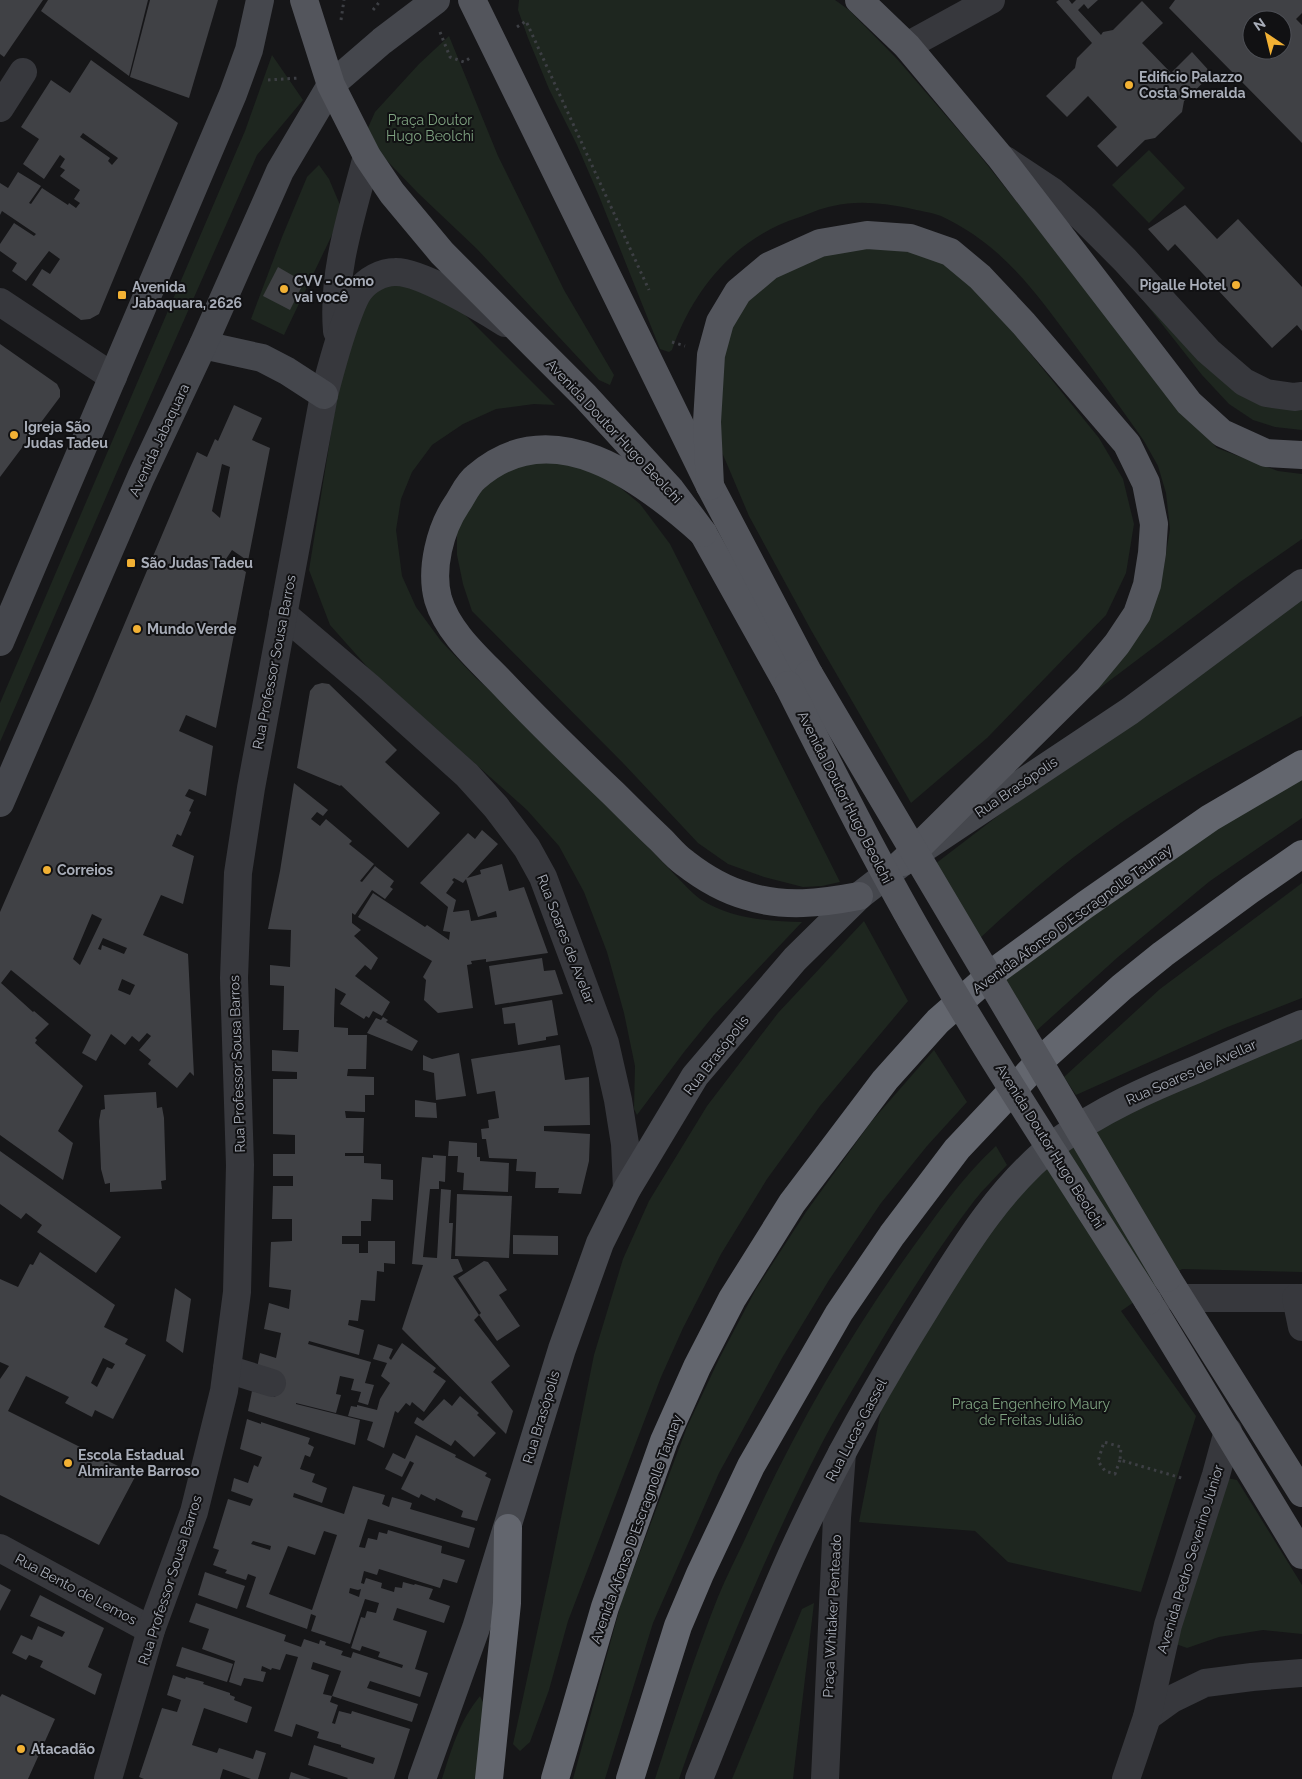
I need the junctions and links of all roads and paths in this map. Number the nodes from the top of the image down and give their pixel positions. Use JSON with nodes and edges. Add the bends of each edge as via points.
{"nodes":[{"id":1,"x":260,"y":0,"type":"edge"},
{"id":2,"x":304,"y":0,"type":"edge"},
{"id":3,"x":436,"y":0,"type":"edge"},
{"id":4,"x":472,"y":0,"type":"edge"},
{"id":5,"x":859,"y":0,"type":"edge"},
{"id":6,"x":991,"y":0,"type":"edge"},
{"id":7,"x":526,"y":21,"type":"dead end"},
{"id":8,"x":444,"y":41,"type":"dead end"},
{"id":9,"x":907,"y":46,"type":"junction"},
{"id":10,"x":464,"y":62,"type":"dead end"},
{"id":11,"x":23,"y":72,"type":"dead end"},
{"id":12,"x":331,"y":85,"type":"junction"},
{"id":13,"x":233,"y":94,"type":"junction"},
{"id":14,"x":0,"y":108,"type":"edge"},
{"id":15,"x":367,"y":156,"type":"junction"},
{"id":16,"x":1000,"y":157,"type":"junction"},
{"id":17,"x":652,"y":297,"type":"dead end"},
{"id":18,"x":0,"y":302,"type":"edge"},
{"id":19,"x":520,"y":331,"type":"junction"},
{"id":20,"x":668,"y":333,"type":"dead end"},
{"id":21,"x":338,"y":340,"type":"junction"},
{"id":22,"x":672,"y":342,"type":"dead end"},
{"id":23,"x":203,"y":345,"type":"junction"},
{"id":24,"x":113,"y":377,"type":"junction"},
{"id":25,"x":324,"y":395,"type":"junction"},
{"id":26,"x":1302,"y":396,"type":"edge"},
{"id":27,"x":1302,"y":455,"type":"edge"},
{"id":28,"x":710,"y":486,"type":"junction"},
{"id":29,"x":703,"y":533,"type":"junction"},
{"id":30,"x":1302,"y":583,"type":"edge"},
{"id":31,"x":283,"y":614,"type":"junction"},
{"id":32,"x":0,"y":642,"type":"edge"},
{"id":33,"x":798,"y":680,"type":"junction"},
{"id":34,"x":1302,"y":764,"type":"edge"},
{"id":35,"x":0,"y":803,"type":"edge"},
{"id":36,"x":1302,"y":854,"type":"edge"},
{"id":37,"x":903,"y":862,"type":"junction"},
{"id":38,"x":859,"y":896,"type":"junction"},
{"id":39,"x":1302,"y":1024,"type":"edge"},
{"id":40,"x":1083,"y":1125,"type":"joint"},
{"id":41,"x":628,"y":1189,"type":"junction"},
{"id":42,"x":1173,"y":1288,"type":"junction"},
{"id":43,"x":1299,"y":1298,"type":"edge"},
{"id":44,"x":1302,"y":1328,"type":"edge"},
{"id":45,"x":227,"y":1368,"type":"junction"},
{"id":46,"x":272,"y":1383,"type":"dead end"},
{"id":47,"x":1228,"y":1430,"type":"junction"},
{"id":48,"x":842,"y":1453,"type":"junction"},
{"id":49,"x":1120,"y":1460,"type":"junction"},
{"id":50,"x":1212,"y":1487,"type":"junction"},
{"id":51,"x":1302,"y":1493,"type":"edge"},
{"id":52,"x":508,"y":1528,"type":"junction"},
{"id":53,"x":0,"y":1548,"type":"edge"},
{"id":54,"x":1302,"y":1555,"type":"edge"},
{"id":55,"x":151,"y":1630,"type":"junction"},
{"id":56,"x":1302,"y":1673,"type":"edge"},
{"id":57,"x":1147,"y":1717,"type":"junction"},
{"id":58,"x":108,"y":1779,"type":"edge"},
{"id":59,"x":422,"y":1779,"type":"edge"},
{"id":60,"x":489,"y":1779,"type":"edge"},
{"id":61,"x":555,"y":1779,"type":"edge"},
{"id":62,"x":630,"y":1779,"type":"edge"},
{"id":63,"x":699,"y":1779,"type":"edge"},
{"id":64,"x":825,"y":1779,"type":"edge"},
{"id":65,"x":1126,"y":1779,"type":"edge"}],
"edges":[{"from":1,"to":13,"type":"street","via":[[249,50]]},
{"from":2,"to":12,"type":"main road"},
{"from":3,"to":12,"type":"street","name":"Avenida Jabaquara"},
{"from":4,"to":28,"type":"main road","name":"Avenida Doutor Hugo Beolchi"},
{"from":5,"to":9,"type":"main road"},
{"from":6,"to":9,"type":"street"},
{"from":7,"to":17,"type":"path"},
{"from":8,"to":10,"type":"path","via":[[450,57]]},
{"from":9,"to":16,"type":"main road"},
{"from":11,"to":14,"type":"street"},
{"from":12,"to":13,"type":"path","via":[[295,77],[265,80]]},
{"from":12,"to":15,"type":"main road","name":"Avenida Doutor Hugo Beolchi"},
{"from":12,"to":23,"type":"street","name":"Avenida Jabaquara","via":[[280,171]]},
{"from":13,"to":24,"type":"street"},
{"from":15,"to":19,"type":"main road","name":"Avenida Doutor Hugo Beolchi","via":[[436,246]]},
{"from":15,"to":21,"type":"street","name":"Rua Professor Sousa Barros","via":[[338,270]]},
{"from":16,"to":26,"type":"street","via":[[1053,192],[1084,219],[1208,351],[1244,382],[1266,393]]},
{"from":16,"to":27,"type":"main road","via":[[1190,403],[1222,433],[1266,453]]},
{"from":18,"to":24,"type":"street"},
{"from":19,"to":21,"type":"street","name":"Rua Professor Sousa Barros","via":[[432,283],[413,274],[397,272],[372,279],[360,289]]},
{"from":19,"to":29,"type":"main road","name":"Avenida Doutor Hugo Beolchi","via":[[672,490]]},
{"from":20,"to":22,"type":"path"},
{"from":21,"to":25,"type":"street","name":"Rua Professor Sousa Barros"},
{"from":23,"to":25,"type":"street","via":[[262,358]]},
{"from":23,"to":35,"type":"street","name":"Avenida Jabaquara","via":[[147,463]]},
{"from":24,"to":32,"type":"street"},
{"from":25,"to":31,"type":"street","name":"Rua Professor Sousa Barros"},
{"from":28,"to":33,"type":"main road","name":"Avenida Doutor Hugo Beolchi"},
{"from":28,"to":37,"type":"main road","via":[[707,422],[710,355],[720,322],[738,292],[769,266],[820,243],[867,235],[910,238],[950,252],[980,277],[1024,324],[1127,444],[1146,483],[1154,524],[1147,585],[1137,614],[1088,679]]},
{"from":29,"to":33,"type":"main road","name":"Avenida Doutor Hugo Beolchi"},
{"from":29,"to":38,"type":"main road","via":[[646,487],[614,467],[578,452],[545,448],[506,456],[474,478],[454,508],[442,535],[435,566],[438,598],[448,623],[465,644],[684,862],[712,881],[747,896],[777,902],[804,904]]},
{"from":30,"to":37,"type":"street","name":"Rua Brasópolis","via":[[1130,711]]},
{"from":31,"to":41,"type":"street","name":"Rua Soares de Avelar","via":[[467,775],[526,848],[543,877],[605,1043],[625,1144]]},
{"from":31,"to":45,"type":"street","name":"Rua Professor Sousa Barros","via":[[238,872],[234,978],[240,1165],[237,1292]]},
{"from":33,"to":42,"type":"main road","name":"Avenida Doutor Hugo Beolchi","bridge":true},
{"from":33,"to":47,"type":"main road","name":"Avenida Doutor Hugo Beolchi","bridge":true,"via":[[882,870],[922,940]]},
{"from":34,"to":61,"type":"highway","name":"Avenida Afonso D'Escragnolle Taunay","via":[[1210,818],[1085,905],[988,978],[938,1021],[885,1080],[792,1203],[732,1299],[664,1441],[605,1607]]},
{"from":36,"to":62,"type":"highway","via":[[1170,949],[1122,987],[1040,1061],[957,1149],[892,1235],[839,1313],[751,1466],[678,1626]]},
{"from":37,"to":38,"type":"street","name":"Rua Brasópolis"},
{"from":38,"to":41,"type":"street","name":"Rua Brasópolis","via":[[795,960],[696,1076]]},
{"from":39,"to":40,"type":"street","name":"Rua Soares de Avellar","via":[[1153,1087]]},
{"from":40,"to":48,"type":"street","name":"Rua Lucas Gassel","via":[[1035,1162],[1002,1196],[960,1252]]},
{"from":41,"to":52,"type":"street","name":"Rua Brasópolis","via":[[600,1242],[562,1349]]},
{"from":42,"to":43,"type":"street"},
{"from":42,"to":51,"type":"main road","name":"Avenida Doutor Hugo Beolchi"},
{"from":43,"to":44,"type":"street"},
{"from":45,"to":46,"type":"street"},
{"from":45,"to":55,"type":"street","name":"Rua Professor Sousa Barros","via":[[194,1512]]},
{"from":47,"to":50,"type":"street","name":"Avenida Pedro Severino Júnior"},
{"from":47,"to":54,"type":"main road","name":"Avenida Doutor Hugo Beolchi"},
{"from":48,"to":63,"type":"street","name":"Rua Lucas Gassel","via":[[793,1553]]},
{"from":48,"to":64,"type":"street","name":"Praça Whitaker Penteado"},
{"from":49,"to":49,"type":"path","via":[[1121,1446],[1104,1442],[1098,1461],[1105,1471],[1115,1474]]},
{"from":49,"to":50,"type":"path"},
{"from":50,"to":57,"type":"street","name":"Avenida Pedro Severino Júnior","via":[[1168,1625]]},
{"from":52,"to":59,"type":"street","name":"Rua Brasópolis"},
{"from":52,"to":60,"type":"highway","via":[[507,1603]]},
{"from":53,"to":55,"type":"street","name":"Rua Bento de Lemos"},
{"from":55,"to":58,"type":"street","name":"Rua Professor Sousa Barros"},
{"from":56,"to":57,"type":"street","via":[[1206,1683],[1172,1699]]},
{"from":57,"to":65,"type":"street","name":"Avenida Pedro Severino Júnior"}]}
